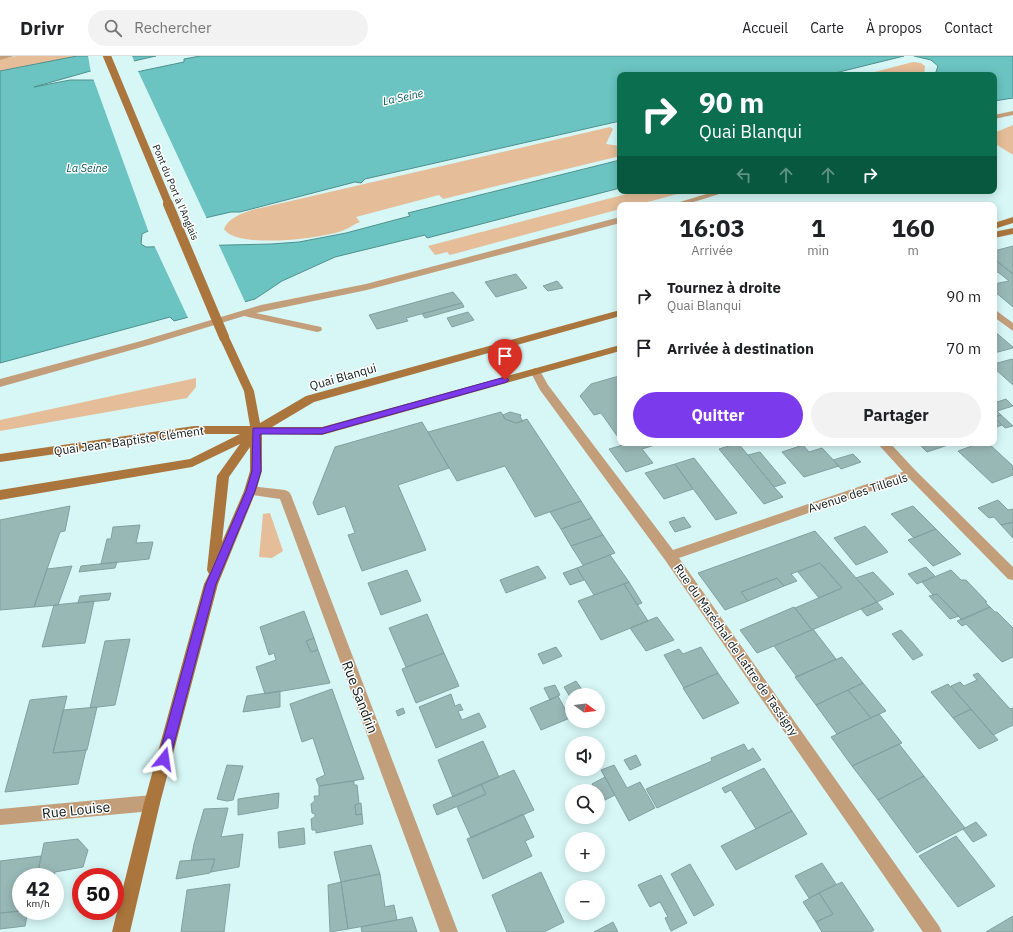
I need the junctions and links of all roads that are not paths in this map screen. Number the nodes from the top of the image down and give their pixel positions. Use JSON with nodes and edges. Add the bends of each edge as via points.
{"nodes":[{"id":1,"x":11,"y":56,"type":"edge"},
{"id":2,"x":107,"y":56,"type":"edge"},
{"id":3,"x":0,"y":58,"type":"edge"},
{"id":4,"x":1013,"y":113,"type":"edge"},
{"id":5,"x":997,"y":116,"type":"edge"},
{"id":6,"x":714,"y":194,"type":"edge"},
{"id":7,"x":685,"y":202,"type":"edge"},
{"id":8,"x":1013,"y":220,"type":"edge"},
{"id":9,"x":617,"y":221,"type":"edge"},
{"id":10,"x":997,"y":225,"type":"edge"},
{"id":11,"x":1013,"y":231,"type":"edge"},
{"id":12,"x":997,"y":234,"type":"edge"},
{"id":13,"x":242,"y":313,"type":"junction"},
{"id":14,"x":617,"y":314,"type":"edge"},
{"id":15,"x":997,"y":315,"type":"edge"},
{"id":16,"x":1013,"y":328,"type":"edge"},
{"id":17,"x":317,"y":329,"type":"dead end"},
{"id":18,"x":617,"y":349,"type":"edge"},
{"id":19,"x":535,"y":371,"type":"junction"},
{"id":20,"x":0,"y":383,"type":"edge"},
{"id":21,"x":256,"y":430,"type":"junction"},
{"id":22,"x":886,"y":446,"type":"edge"},
{"id":23,"x":0,"y":458,"type":"edge"},
{"id":24,"x":911,"y":473,"type":"junction"},
{"id":25,"x":250,"y":491,"type":"junction"},
{"id":26,"x":0,"y":496,"type":"edge"},
{"id":27,"x":670,"y":556,"type":"junction"},
{"id":28,"x":1013,"y":575,"type":"edge"},
{"id":29,"x":211,"y":584,"type":"junction"},
{"id":30,"x":152,"y":803,"type":"junction"},
{"id":31,"x":0,"y":817,"type":"edge"},
{"id":32,"x":121,"y":932,"type":"edge"},
{"id":33,"x":449,"y":932,"type":"edge"},
{"id":34,"x":933,"y":932,"type":"edge"}],
"edges":[{"from":1,"to":3,"type":"street"},
{"from":2,"to":21,"type":"main road","name":"Pont du Port à l'Anglais","bridge":true,"via":[[249,391]]},
{"from":4,"to":5,"type":"street"},
{"from":6,"to":7,"type":"street"},
{"from":8,"to":10,"type":"main road"},
{"from":9,"to":13,"type":"street","via":[[367,287],[264,306]]},
{"from":11,"to":12,"type":"main road"},
{"from":13,"to":17,"type":"street"},
{"from":13,"to":20,"type":"street"},
{"from":14,"to":21,"type":"main road","name":"Quai Blanqui","via":[[310,399]]},
{"from":15,"to":16,"type":"street"},
{"from":18,"to":19,"type":"main road"},
{"from":19,"to":21,"type":"main road","via":[[322,431]]},
{"from":19,"to":27,"type":"street","name":"Rue du Maréchal de Lattre de Tassigny","via":[[544,387]]},
{"from":21,"to":23,"type":"main road","name":"Quai Jean-Baptiste Clément","via":[[194,430]]},
{"from":21,"to":25,"type":"main road","name":"Pont du Port à l'Anglais","via":[[256,471]]},
{"from":21,"to":26,"type":"main road","name":"Quai Jean-Baptiste Clément","via":[[192,463]]},
{"from":21,"to":29,"type":"main road","via":[[223,476]]},
{"from":22,"to":24,"type":"street"},
{"from":24,"to":27,"type":"street","name":"Avenue des Tilleuls"},
{"from":24,"to":28,"type":"street","name":"Avenue des Tilleuls"},
{"from":25,"to":29,"type":"main road","name":"Pont du Port à l'Anglais"},
{"from":25,"to":33,"type":"street","name":"Rue Sandrin","via":[[285,495]]},
{"from":27,"to":34,"type":"street","name":"Rue du Maréchal de Lattre de Tassigny"},
{"from":29,"to":30,"type":"main road"},
{"from":30,"to":31,"type":"street","name":"Rue Louise"},
{"from":30,"to":32,"type":"main road"}]}
